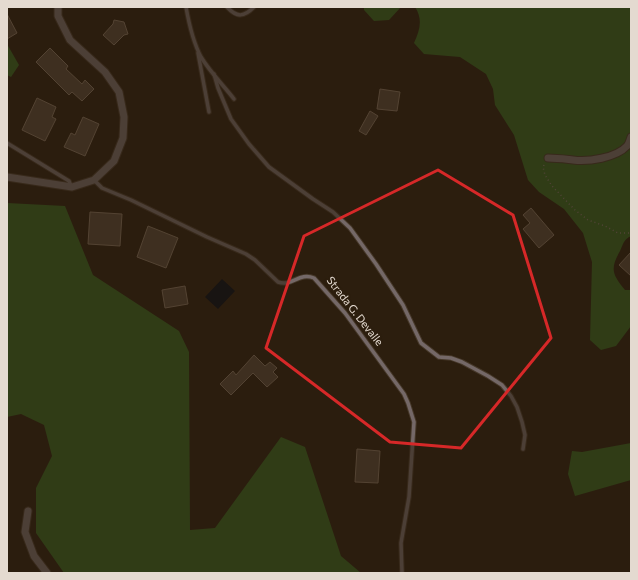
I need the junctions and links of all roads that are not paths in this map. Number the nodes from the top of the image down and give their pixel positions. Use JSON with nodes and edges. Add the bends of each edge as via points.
{"nodes":[{"id":1,"x":58,"y":7,"type":"edge"},
{"id":2,"x":186,"y":7,"type":"edge"},
{"id":3,"x":228,"y":7,"type":"edge"},
{"id":4,"x":254,"y":7,"type":"edge"},
{"id":5,"x":197,"y":50,"type":"junction"},
{"id":6,"x":214,"y":74,"type":"junction"},
{"id":7,"x":234,"y":99,"type":"dead end"},
{"id":8,"x":209,"y":112,"type":"dead end"},
{"id":9,"x":631,"y":137,"type":"edge"},
{"id":10,"x":7,"y":143,"type":"edge"},
{"id":11,"x":548,"y":158,"type":"road end"},
{"id":12,"x":7,"y":177,"type":"edge"},
{"id":13,"x":94,"y":180,"type":"junction"},
{"id":14,"x":72,"y":187,"type":"junction"},
{"id":15,"x":522,"y":449,"type":"dead end"},
{"id":16,"x":28,"y":511,"type":"dead end"},
{"id":17,"x":47,"y":573,"type":"edge"},
{"id":18,"x":402,"y":573,"type":"edge"}],
"edges":[{"from":1,"to":13,"type":"street","via":[[58,16],[70,40],[105,72],[119,92],[124,117],[123,138],[114,161]]},
{"from":2,"to":5,"type":"lane"},
{"from":3,"to":4,"type":"lane","via":[[234,14],[242,15]]},
{"from":5,"to":6,"type":"lane"},
{"from":5,"to":8,"type":"lane"},
{"from":6,"to":7,"type":"lane"},
{"from":6,"to":15,"type":"lane","via":[[231,119],[249,144],[269,167],[333,212],[350,228],[403,305],[421,343],[439,357],[462,362],[498,382],[507,390],[522,422]]},
{"from":9,"to":11,"type":"street","via":[[622,150],[604,158],[574,161]]},
{"from":10,"to":14,"type":"lane","via":[[69,182]]},
{"from":12,"to":14,"type":"street"},
{"from":13,"to":14,"type":"street"},
{"from":13,"to":18,"type":"lane","name":"Strada G. Devalle","via":[[102,188],[246,254],[278,282],[283,284],[304,276],[314,278],[345,314],[404,394],[414,422],[409,497],[401,543]]},
{"from":16,"to":17,"type":"street","via":[[26,532],[34,556]]}]}
